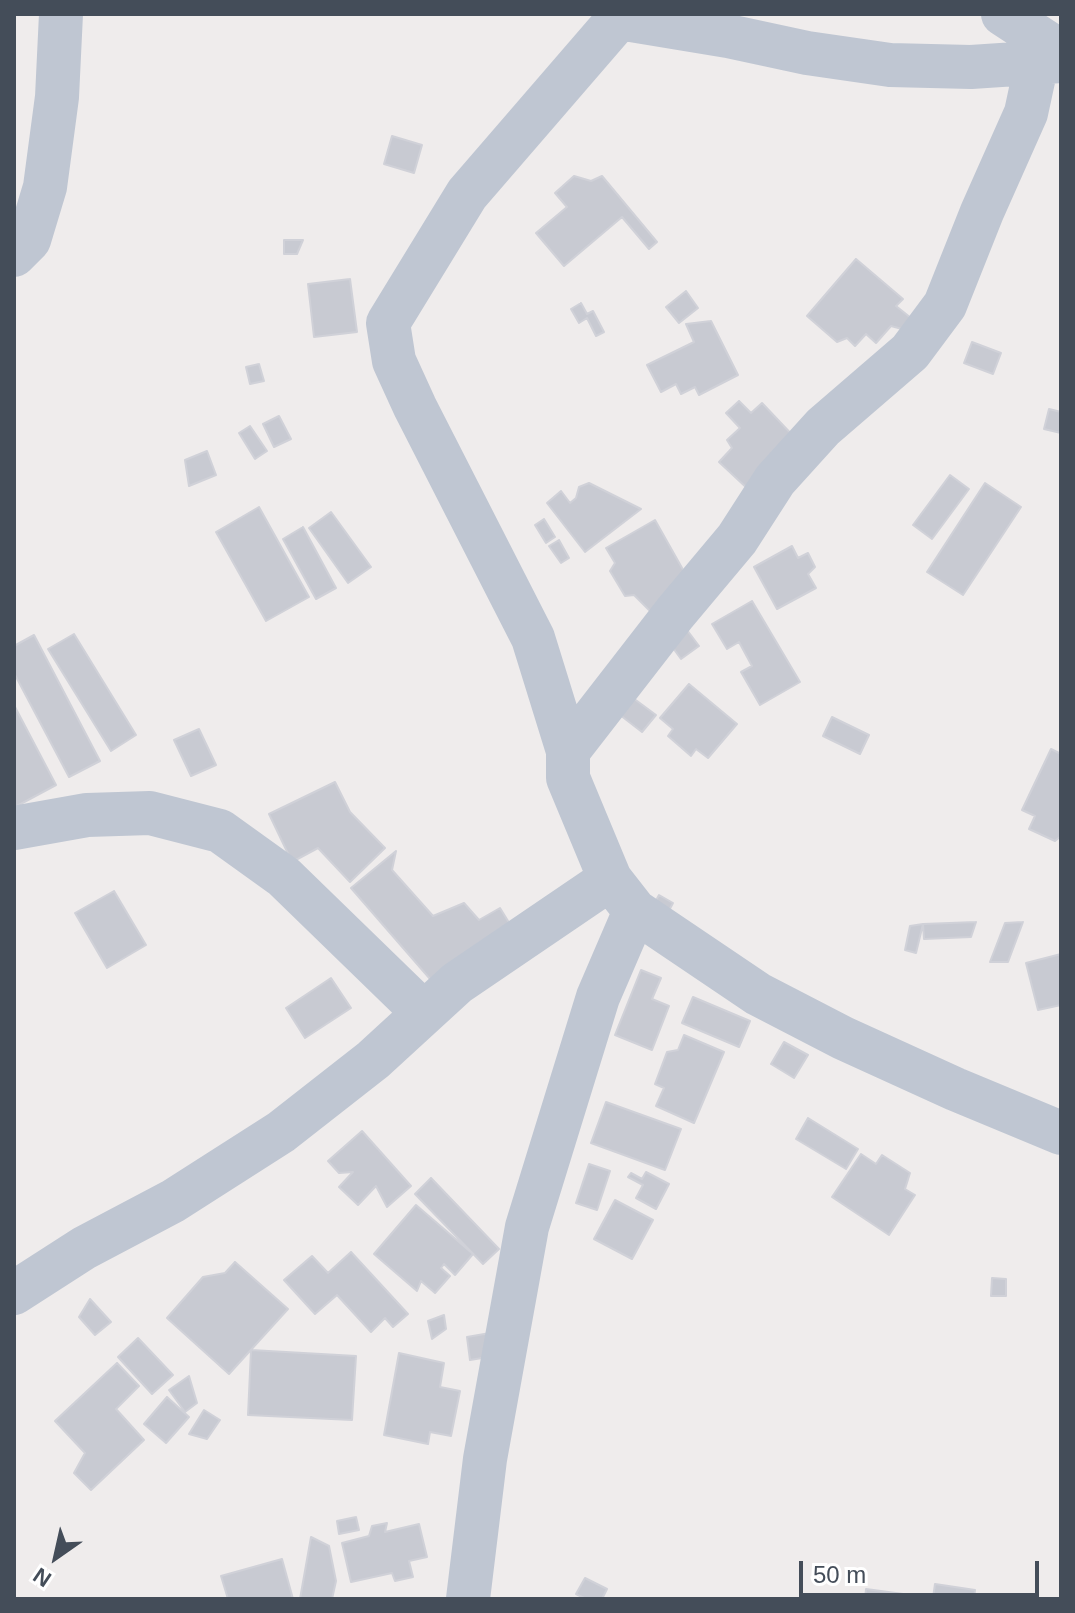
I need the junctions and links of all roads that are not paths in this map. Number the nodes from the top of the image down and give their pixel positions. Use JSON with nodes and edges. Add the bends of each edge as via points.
{"nodes":[{"id":1,"x":61,"y":14,"type":"edge"},
{"id":2,"x":1003,"y":14,"type":"edge"},
{"id":3,"x":619,"y":16,"type":"edge"},
{"id":4,"x":1053,"y":58,"type":"edge"},
{"id":5,"x":14,"y":255,"type":"edge"},
{"id":6,"x":568,"y":751,"type":"junction"},
{"id":7,"x":14,"y":828,"type":"edge"},
{"id":8,"x":622,"y":895,"type":"junction"},
{"id":9,"x":424,"y":1013,"type":"junction"},
{"id":10,"x":1061,"y":1133,"type":"edge"},
{"id":11,"x":14,"y":1293,"type":"edge"},
{"id":12,"x":468,"y":1599,"type":"edge"}],
"edges":[{"from":1,"to":5,"type":"street","via":[[45,187],[29,240]]},
{"from":2,"to":4,"type":"street"},
{"from":3,"to":4,"type":"street","via":[[890,65],[971,67]]},
{"from":3,"to":6,"type":"street","via":[[467,194],[388,323],[394,361],[533,638]]},
{"from":4,"to":6,"type":"street","via":[[945,305],[910,352],[823,427],[775,480],[737,539]]},
{"from":6,"to":8,"type":"street","via":[[568,778]]},
{"from":7,"to":9,"type":"street","via":[[87,815],[150,813],[220,831],[284,877]]},
{"from":8,"to":9,"type":"street","via":[[457,983]]},
{"from":8,"to":10,"type":"street","via":[[758,994],[843,1038]]},
{"from":8,"to":12,"type":"street","via":[[598,997],[527,1227],[485,1459]]},
{"from":9,"to":11,"type":"street","via":[[281,1132]]}]}
